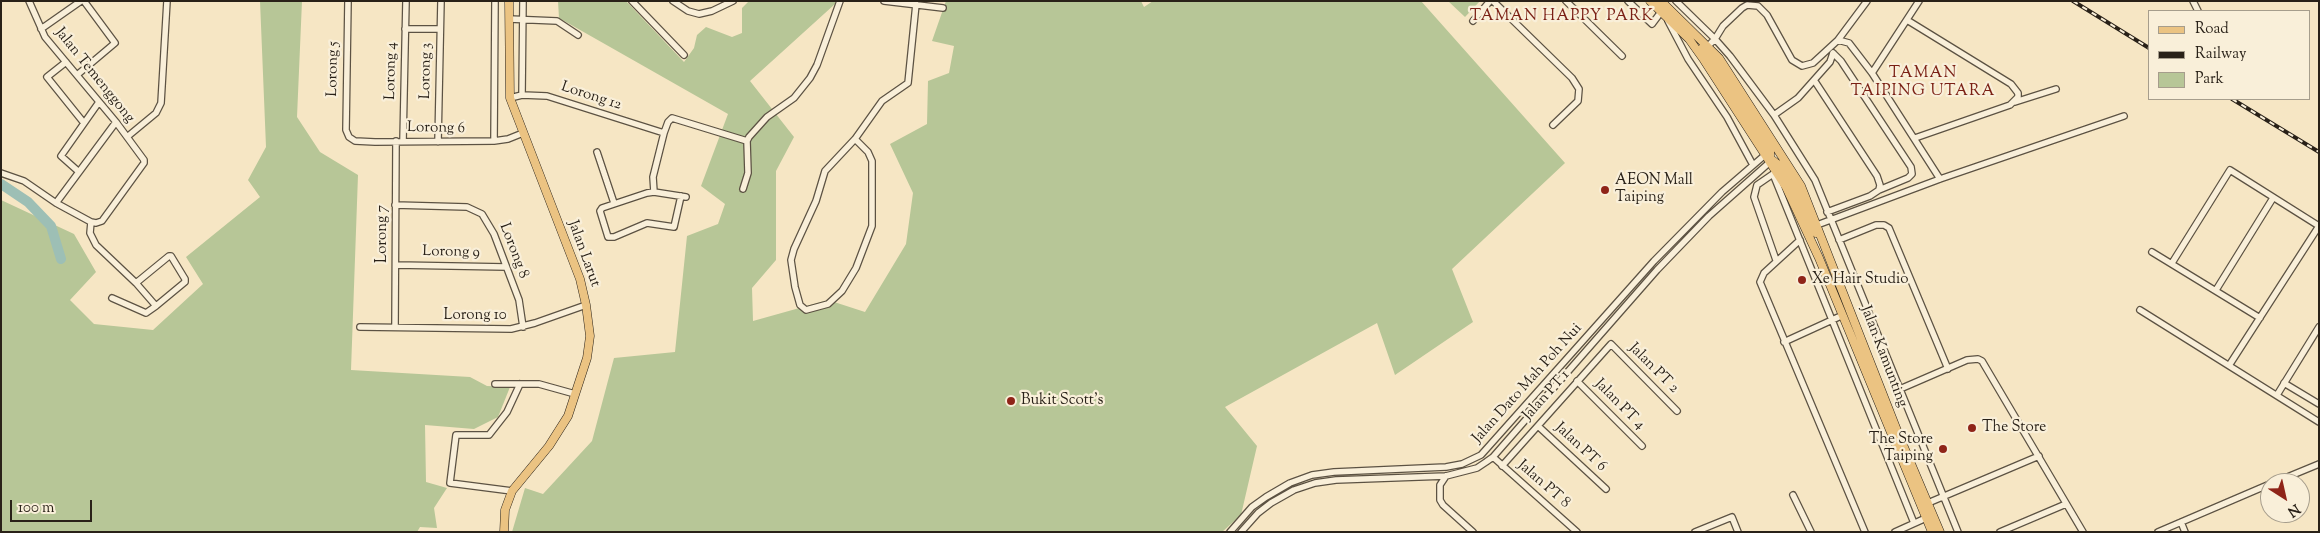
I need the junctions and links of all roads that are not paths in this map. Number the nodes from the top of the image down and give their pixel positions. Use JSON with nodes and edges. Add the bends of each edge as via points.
{"nodes":[{"id":1,"x":30,"y":1,"type":"edge"},
{"id":2,"x":82,"y":1,"type":"edge"},
{"id":3,"x":167,"y":1,"type":"edge"},
{"id":4,"x":348,"y":1,"type":"edge"},
{"id":5,"x":406,"y":1,"type":"edge"},
{"id":6,"x":441,"y":1,"type":"edge"},
{"id":7,"x":495,"y":1,"type":"edge"},
{"id":8,"x":509,"y":1,"type":"edge"},
{"id":9,"x":522,"y":1,"type":"edge"},
{"id":10,"x":632,"y":1,"type":"edge"},
{"id":11,"x":673,"y":1,"type":"edge"},
{"id":12,"x":733,"y":1,"type":"edge"},
{"id":13,"x":840,"y":1,"type":"edge"},
{"id":14,"x":884,"y":1,"type":"edge"},
{"id":15,"x":1491,"y":1,"type":"edge"},
{"id":16,"x":1566,"y":1,"type":"edge"},
{"id":17,"x":1628,"y":1,"type":"edge"},
{"id":18,"x":1650,"y":1,"type":"edge"},
{"id":19,"x":1660,"y":1,"type":"edge"},
{"id":20,"x":1676,"y":1,"type":"edge"},
{"id":21,"x":1868,"y":1,"type":"edge"},
{"id":22,"x":1919,"y":1,"type":"edge"},
{"id":23,"x":916,"y":4,"type":"junction"},
{"id":24,"x":943,"y":8,"type":"dead end"},
{"id":25,"x":1663,"y":14,"type":"junction"},
{"id":26,"x":509,"y":19,"type":"junction"},
{"id":27,"x":522,"y":20,"type":"junction"},
{"id":28,"x":1907,"y":20,"type":"junction"},
{"id":29,"x":1473,"y":21,"type":"dead end"},
{"id":30,"x":41,"y":29,"type":"junction"},
{"id":31,"x":405,"y":29,"type":"junction"},
{"id":32,"x":440,"y":29,"type":"junction"},
{"id":33,"x":578,"y":35,"type":"dead end"},
{"id":34,"x":1695,"y":35,"type":"junction"},
{"id":35,"x":1715,"y":40,"type":"junction"},
{"id":36,"x":1838,"y":40,"type":"junction"},
{"id":37,"x":1708,"y":46,"type":"junction"},
{"id":38,"x":1829,"y":46,"type":"junction"},
{"id":39,"x":1833,"y":54,"type":"junction"},
{"id":40,"x":684,"y":55,"type":"dead end"},
{"id":41,"x":1622,"y":56,"type":"dead end"},
{"id":42,"x":66,"y":62,"type":"junction"},
{"id":43,"x":1872,"y":73,"type":"junction"},
{"id":44,"x":77,"y":75,"type":"junction"},
{"id":45,"x":1814,"y":80,"type":"junction"},
{"id":46,"x":2056,"y":88,"type":"dead end"},
{"id":47,"x":522,"y":95,"type":"junction"},
{"id":48,"x":510,"y":98,"type":"junction"},
{"id":49,"x":99,"y":102,"type":"junction"},
{"id":50,"x":2015,"y":102,"type":"junction"},
{"id":51,"x":1774,"y":115,"type":"junction"},
{"id":52,"x":2124,"y":116,"type":"dead end"},
{"id":53,"x":116,"y":122,"type":"junction"},
{"id":54,"x":84,"y":123,"type":"junction"},
{"id":55,"x":1553,"y":125,"type":"dead end"},
{"id":56,"x":523,"y":133,"type":"junction"},
{"id":57,"x":664,"y":133,"type":"junction"},
{"id":58,"x":127,"y":136,"type":"junction"},
{"id":59,"x":349,"y":137,"type":"joint"},
{"id":60,"x":1915,"y":138,"type":"junction"},
{"id":61,"x":855,"y":139,"type":"junction"},
{"id":62,"x":396,"y":141,"type":"junction"},
{"id":63,"x":403,"y":141,"type":"junction"},
{"id":64,"x":494,"y":141,"type":"junction"},
{"id":65,"x":747,"y":141,"type":"junction"},
{"id":66,"x":438,"y":142,"type":"junction"},
{"id":67,"x":597,"y":152,"type":"dead end"},
{"id":68,"x":1768,"y":158,"type":"junction"},
{"id":69,"x":1754,"y":165,"type":"junction"},
{"id":70,"x":79,"y":172,"type":"junction"},
{"id":71,"x":1,"y":173,"type":"edge"},
{"id":72,"x":1940,"y":179,"type":"junction"},
{"id":73,"x":1889,"y":186,"type":"junction"},
{"id":74,"x":743,"y":189,"type":"dead end"},
{"id":75,"x":1879,"y":190,"type":"junction"},
{"id":76,"x":654,"y":192,"type":"junction"},
{"id":77,"x":1890,"y":198,"type":"junction"},
{"id":78,"x":2273,"y":198,"type":"junction"},
{"id":79,"x":56,"y":203,"type":"junction"},
{"id":80,"x":614,"y":204,"type":"junction"},
{"id":81,"x":395,"y":205,"type":"junction"},
{"id":82,"x":1827,"y":212,"type":"junction"},
{"id":83,"x":1830,"y":220,"type":"junction"},
{"id":84,"x":93,"y":222,"type":"junction"},
{"id":85,"x":1817,"y":225,"type":"junction"},
{"id":86,"x":2319,"y":226,"type":"edge"},
{"id":87,"x":1821,"y":238,"type":"junction"},
{"id":88,"x":1800,"y":240,"type":"junction"},
{"id":89,"x":1838,"y":240,"type":"junction"},
{"id":90,"x":2152,"y":252,"type":"dead end"},
{"id":91,"x":1776,"y":260,"type":"junction"},
{"id":92,"x":2172,"y":263,"type":"junction"},
{"id":93,"x":396,"y":265,"type":"junction"},
{"id":94,"x":506,"y":267,"type":"junction"},
{"id":95,"x":136,"y":283,"type":"junction"},
{"id":96,"x":2216,"y":290,"type":"junction"},
{"id":97,"x":112,"y":298,"type":"dead end"},
{"id":98,"x":586,"y":305,"type":"junction"},
{"id":99,"x":156,"y":306,"type":"junction"},
{"id":100,"x":2140,"y":310,"type":"dead end"},
{"id":101,"x":1843,"y":315,"type":"junction"},
{"id":102,"x":2260,"y":318,"type":"junction"},
{"id":103,"x":1833,"y":319,"type":"junction"},
{"id":104,"x":360,"y":327,"type":"dead end"},
{"id":105,"x":394,"y":327,"type":"junction"},
{"id":106,"x":523,"y":327,"type":"junction"},
{"id":107,"x":2319,"y":327,"type":"edge"},
{"id":108,"x":1784,"y":342,"type":"junction"},
{"id":109,"x":1611,"y":344,"type":"joint"},
{"id":110,"x":2230,"y":364,"type":"junction"},
{"id":111,"x":1948,"y":369,"type":"junction"},
{"id":112,"x":1578,"y":381,"type":"junction"},
{"id":113,"x":2284,"y":383,"type":"junction"},
{"id":114,"x":495,"y":384,"type":"dead end"},
{"id":115,"x":520,"y":384,"type":"junction"},
{"id":116,"x":1900,"y":389,"type":"junction"},
{"id":117,"x":575,"y":394,"type":"junction"},
{"id":118,"x":2277,"y":395,"type":"junction"},
{"id":119,"x":2319,"y":404,"type":"edge"},
{"id":120,"x":1677,"y":411,"type":"dead end"},
{"id":121,"x":2319,"y":422,"type":"edge"},
{"id":122,"x":1538,"y":426,"type":"junction"},
{"id":123,"x":1642,"y":446,"type":"dead end"},
{"id":124,"x":1481,"y":455,"type":"junction"},
{"id":125,"x":2039,"y":456,"type":"junction"},
{"id":126,"x":1493,"y":458,"type":"junction"},
{"id":127,"x":1486,"y":462,"type":"junction"},
{"id":128,"x":2319,"y":464,"type":"edge"},
{"id":129,"x":1502,"y":466,"type":"junction"},
{"id":130,"x":2298,"y":473,"type":"edge"},
{"id":131,"x":1446,"y":476,"type":"junction"},
{"id":132,"x":1436,"y":477,"type":"junction"},
{"id":133,"x":1440,"y":485,"type":"junction"},
{"id":134,"x":1606,"y":489,"type":"dead end"},
{"id":135,"x":2260,"y":489,"type":"edge"},
{"id":136,"x":512,"y":491,"type":"junction"},
{"id":137,"x":1793,"y":495,"type":"dead end"},
{"id":138,"x":1944,"y":497,"type":"junction"},
{"id":139,"x":1928,"y":503,"type":"junction"},
{"id":140,"x":2066,"y":504,"type":"junction"},
{"id":141,"x":1926,"y":518,"type":"junction"},
{"id":142,"x":2181,"y":522,"type":"junction"},
{"id":143,"x":1914,"y":523,"type":"junction"},
{"id":144,"x":504,"y":532,"type":"edge"},
{"id":145,"x":1230,"y":532,"type":"edge"},
{"id":146,"x":1241,"y":532,"type":"edge"},
{"id":147,"x":1473,"y":532,"type":"edge"},
{"id":148,"x":1577,"y":532,"type":"edge"},
{"id":149,"x":1695,"y":532,"type":"edge"},
{"id":150,"x":1738,"y":532,"type":"edge"},
{"id":151,"x":1811,"y":532,"type":"edge"},
{"id":152,"x":1865,"y":532,"type":"edge"},
{"id":153,"x":1895,"y":532,"type":"edge"},
{"id":154,"x":1932,"y":532,"type":"edge"},
{"id":155,"x":1940,"y":532,"type":"edge"},
{"id":156,"x":1958,"y":532,"type":"edge"},
{"id":157,"x":2000,"y":532,"type":"edge"},
{"id":158,"x":2083,"y":532,"type":"edge"},
{"id":159,"x":2158,"y":532,"type":"edge"},
{"id":160,"x":2185,"y":532,"type":"edge"}],
"edges":[{"from":1,"to":30,"type":"street","name":"Jalan Temenggong"},
{"from":2,"to":30,"type":"street"},
{"from":2,"to":44,"type":"street","via":[[115,43]]},
{"from":3,"to":58,"type":"street","via":[[161,103],[156,113]]},
{"from":4,"to":59,"type":"street","name":"Lorong 5","via":[[346,130]]},
{"from":5,"to":31,"type":"street","name":"Lorong 4"},
{"from":6,"to":32,"type":"street","name":"Lorong 3"},
{"from":7,"to":64,"type":"street"},
{"from":8,"to":26,"type":"main road","name":"Jalan Larut"},
{"from":9,"to":27,"type":"street"},
{"from":10,"to":40,"type":"street"},
{"from":11,"to":12,"type":"street","via":[[699,14]]},
{"from":13,"to":65,"type":"street","via":[[810,78],[794,98],[758,126]]},
{"from":14,"to":23,"type":"street"},
{"from":15,"to":29,"type":"street"},
{"from":15,"to":55,"type":"street","via":[[1561,67],[1579,89],[1578,101]]},
{"from":16,"to":41,"type":"street"},
{"from":17,"to":25,"type":"street","via":[[1652,24]]},
{"from":18,"to":25,"type":"main road","name":"Jalan Kamunting"},
{"from":19,"to":34,"type":"main road","name":"Jalan Kamunting"},
{"from":20,"to":35,"type":"street"},
{"from":21,"to":36,"type":"street"},
{"from":22,"to":28,"type":"street"},
{"from":23,"to":24,"type":"street"},
{"from":23,"to":61,"type":"street","via":[[908,83],[882,100]]},
{"from":25,"to":68,"type":"main road","name":"Jalan Kamunting","via":[[1704,60]]},
{"from":25,"to":69,"type":"street"},
{"from":26,"to":27,"type":"street"},
{"from":26,"to":48,"type":"main road","name":"Jalan Larut"},
{"from":27,"to":33,"type":"street","via":[[557,21]]},
{"from":27,"to":47,"type":"street"},
{"from":28,"to":43,"type":"street"},
{"from":28,"to":50,"type":"street","via":[[2011,84],[2018,93]]},
{"from":30,"to":42,"type":"street","name":"Jalan Temenggong"},
{"from":31,"to":32,"type":"street"},
{"from":31,"to":63,"type":"street","name":"Lorong 4"},
{"from":32,"to":66,"type":"street","name":"Lorong 3"},
{"from":34,"to":37,"type":"main road","name":"Jalan Kamunting"},
{"from":34,"to":68,"type":"main road","via":[[1752,120],[1770,151]]},
{"from":35,"to":37,"type":"street"},
{"from":35,"to":38,"type":"street","via":[[1723,26],[1742,8],[1753,5],[1763,10],[1797,64],[1808,66]]},
{"from":35,"to":51,"type":"street"},
{"from":36,"to":38,"type":"street"},
{"from":36,"to":43,"type":"street","via":[[1854,48]]},
{"from":37,"to":85,"type":"main road","name":"Jalan Kamunting","via":[[1727,69],[1797,178]]},
{"from":38,"to":39,"type":"street"},
{"from":39,"to":45,"type":"street"},
{"from":39,"to":73,"type":"street","via":[[1841,61],[1911,167],[1912,174],[1908,178]]},
{"from":42,"to":44,"type":"street","name":"Jalan Temenggong"},
{"from":42,"to":54,"type":"street","via":[[48,77]]},
{"from":43,"to":60,"type":"street"},
{"from":44,"to":49,"type":"street","name":"Jalan Temenggong"},
{"from":45,"to":51,"type":"street","via":[[1798,98]]},
{"from":45,"to":75,"type":"street","via":[[1877,176]]},
{"from":46,"to":50,"type":"street"},
{"from":47,"to":48,"type":"street","name":"Lorong 12"},
{"from":47,"to":57,"type":"street","name":"Lorong 12","via":[[547,96]]},
{"from":48,"to":56,"type":"main road","name":"Jalan Larut"},
{"from":49,"to":53,"type":"street","name":"Jalan Temenggong"},
{"from":49,"to":54,"type":"street"},
{"from":50,"to":60,"type":"street"},
{"from":51,"to":82,"type":"street","via":[[1815,180]]},
{"from":52,"to":72,"type":"street"},
{"from":53,"to":58,"type":"street","name":"Jalan Temenggong"},
{"from":53,"to":70,"type":"street"},
{"from":54,"to":70,"type":"street","via":[[61,156]]},
{"from":56,"to":64,"type":"street","name":"Lorong 6"},
{"from":56,"to":98,"type":"main road","name":"Jalan Larut","via":[[580,279]]},
{"from":57,"to":65,"type":"street","via":[[672,118]]},
{"from":57,"to":76,"type":"street","via":[[653,177]]},
{"from":58,"to":84,"type":"street","name":"Jalan Temenggong","via":[[144,163],[102,221]]},
{"from":59,"to":62,"type":"street","name":"Lorong 6","via":[[355,141]]},
{"from":60,"to":72,"type":"street"},
{"from":61,"to":61,"type":"street","via":[[872,161],[872,226],[856,268],[842,290],[828,304],[806,310],[800,305],[795,286],[792,254],[816,201],[824,170]]},
{"from":62,"to":63,"type":"street","name":"Lorong 6"},
{"from":62,"to":81,"type":"street","name":"Lorong 7"},
{"from":63,"to":66,"type":"street","name":"Lorong 6"},
{"from":64,"to":66,"type":"street","name":"Lorong 6"},
{"from":65,"to":74,"type":"street","via":[[748,173]]},
{"from":67,"to":80,"type":"street"},
{"from":68,"to":69,"type":"street","name":"Jalan Dato Mah Poh Nui"},
{"from":68,"to":87,"type":"main road","via":[[1780,166],[1790,181]]},
{"from":68,"to":101,"type":"main road","name":"Jalan Kamunting","via":[[1799,212]]},
{"from":68,"to":126,"type":"street","name":"Jalan Dato Mah Poh Nui","via":[[1661,266]]},
{"from":69,"to":124,"type":"street","name":"Jalan Dato Mah Poh Nui","via":[[1703,210],[1654,261]]},
{"from":70,"to":79,"type":"street"},
{"from":71,"to":79,"type":"street","via":[[24,181]]},
{"from":72,"to":77,"type":"street"},
{"from":73,"to":75,"type":"street"},
{"from":73,"to":77,"type":"street"},
{"from":75,"to":82,"type":"street"},
{"from":76,"to":80,"type":"street"},
{"from":76,"to":80,"type":"street","via":[[683,196],[674,227],[647,224],[610,237],[600,211]]},
{"from":77,"to":83,"type":"street"},
{"from":78,"to":86,"type":"street"},
{"from":78,"to":92,"type":"street","via":[[2230,170]]},
{"from":78,"to":96,"type":"street"},
{"from":79,"to":84,"type":"street"},
{"from":81,"to":93,"type":"street","name":"Lorong 7"},
{"from":81,"to":94,"type":"street","name":"Lorong 8","via":[[467,207],[474,210],[488,222]]},
{"from":82,"to":83,"type":"street"},
{"from":83,"to":85,"type":"street"},
{"from":83,"to":89,"type":"street"},
{"from":84,"to":95,"type":"street","via":[[90,234],[96,245]]},
{"from":85,"to":87,"type":"main road","name":"Jalan Kamunting"},
{"from":86,"to":102,"type":"street"},
{"from":87,"to":139,"type":"main road","name":"Jalan Kamunting"},
{"from":88,"to":91,"type":"street"},
{"from":88,"to":91,"type":"street","via":[[1773,174],[1758,185],[1754,197]]},
{"from":88,"to":103,"type":"street"},
{"from":89,"to":111,"type":"street","via":[[1876,225],[1884,224],[1889,228]]},
{"from":89,"to":116,"type":"street"},
{"from":90,"to":92,"type":"street"},
{"from":91,"to":108,"type":"street","via":[[1760,282]]},
{"from":92,"to":96,"type":"street"},
{"from":93,"to":94,"type":"street","name":"Lorong 9"},
{"from":93,"to":105,"type":"street","name":"Lorong 7"},
{"from":94,"to":106,"type":"street","name":"Lorong 8","via":[[519,300]]},
{"from":95,"to":99,"type":"street"},
{"from":95,"to":99,"type":"street","via":[[164,258],[171,256],[185,282]]},
{"from":96,"to":102,"type":"street"},
{"from":97,"to":99,"type":"street","via":[[146,313]]},
{"from":98,"to":106,"type":"street","name":"Lorong 10"},
{"from":98,"to":117,"type":"main road","name":"Jalan Larut","via":[[589,350]]},
{"from":100,"to":110,"type":"street"},
{"from":101,"to":103,"type":"street"},
{"from":101,"to":141,"type":"main road","name":"Jalan Kamunting"},
{"from":102,"to":110,"type":"street"},
{"from":103,"to":108,"type":"street"},
{"from":103,"to":143,"type":"street"},
{"from":104,"to":105,"type":"street","name":"Lorong 10"},
{"from":105,"to":106,"type":"street","name":"Lorong 10"},
{"from":107,"to":113,"type":"street"},
{"from":108,"to":152,"type":"street"},
{"from":109,"to":112,"type":"street","name":"Jalan PT 1"},
{"from":109,"to":120,"type":"street","name":"Jalan PT 2"},
{"from":110,"to":118,"type":"street"},
{"from":111,"to":116,"type":"street"},
{"from":111,"to":125,"type":"street","via":[[1968,360],[1982,361]]},
{"from":112,"to":122,"type":"street","name":"Jalan PT 1"},
{"from":112,"to":123,"type":"street","name":"Jalan PT 4"},
{"from":113,"to":118,"type":"street"},
{"from":113,"to":119,"type":"street"},
{"from":114,"to":115,"type":"street"},
{"from":115,"to":117,"type":"street","via":[[550,385]]},
{"from":115,"to":136,"type":"street","via":[[507,412],[489,435],[456,435],[450,483]]},
{"from":116,"to":138,"type":"street"},
{"from":117,"to":136,"type":"main road","name":"Jalan Larut","via":[[559,431]]},
{"from":118,"to":121,"type":"street"},
{"from":122,"to":129,"type":"street","name":"Jalan PT 1"},
{"from":122,"to":134,"type":"street","name":"Jalan PT 6"},
{"from":124,"to":127,"type":"street"},
{"from":124,"to":145,"type":"street","name":"Jalan Dato Mah Poh Nui","via":[[1446,467],[1312,475],[1266,496]]},
{"from":125,"to":138,"type":"street"},
{"from":125,"to":140,"type":"street"},
{"from":126,"to":127,"type":"street","name":"Jalan Dato Mah Poh Nui"},
{"from":126,"to":129,"type":"street","name":"Jalan PT 8"},
{"from":127,"to":131,"type":"street","name":"Jalan Dato Mah Poh Nui","via":[[1477,468]]},
{"from":128,"to":130,"type":"street"},
{"from":129,"to":148,"type":"street","name":"Jalan PT 8"},
{"from":131,"to":132,"type":"street","name":"Jalan Dato Mah Poh Nui"},
{"from":131,"to":133,"type":"street"},
{"from":132,"to":133,"type":"street"},
{"from":132,"to":146,"type":"street","name":"Jalan Dato Mah Poh Nui","via":[[1315,483],[1271,503]]},
{"from":133,"to":147,"type":"street","via":[[1443,505]]},
{"from":135,"to":142,"type":"street"},
{"from":136,"to":144,"type":"main road","name":"Jalan Larut","via":[[505,510]]},
{"from":137,"to":151,"type":"street"},
{"from":138,"to":139,"type":"street"},
{"from":138,"to":156,"type":"street"},
{"from":139,"to":155,"type":"main road","name":"Jalan Kamunting"},
{"from":140,"to":157,"type":"street"},
{"from":140,"to":158,"type":"street"},
{"from":141,"to":143,"type":"street"},
{"from":141,"to":154,"type":"main road","name":"Jalan Kamunting"},
{"from":142,"to":159,"type":"street"},
{"from":142,"to":160,"type":"street"},
{"from":143,"to":153,"type":"street"},
{"from":149,"to":150,"type":"street","via":[[1732,517]]}]}
